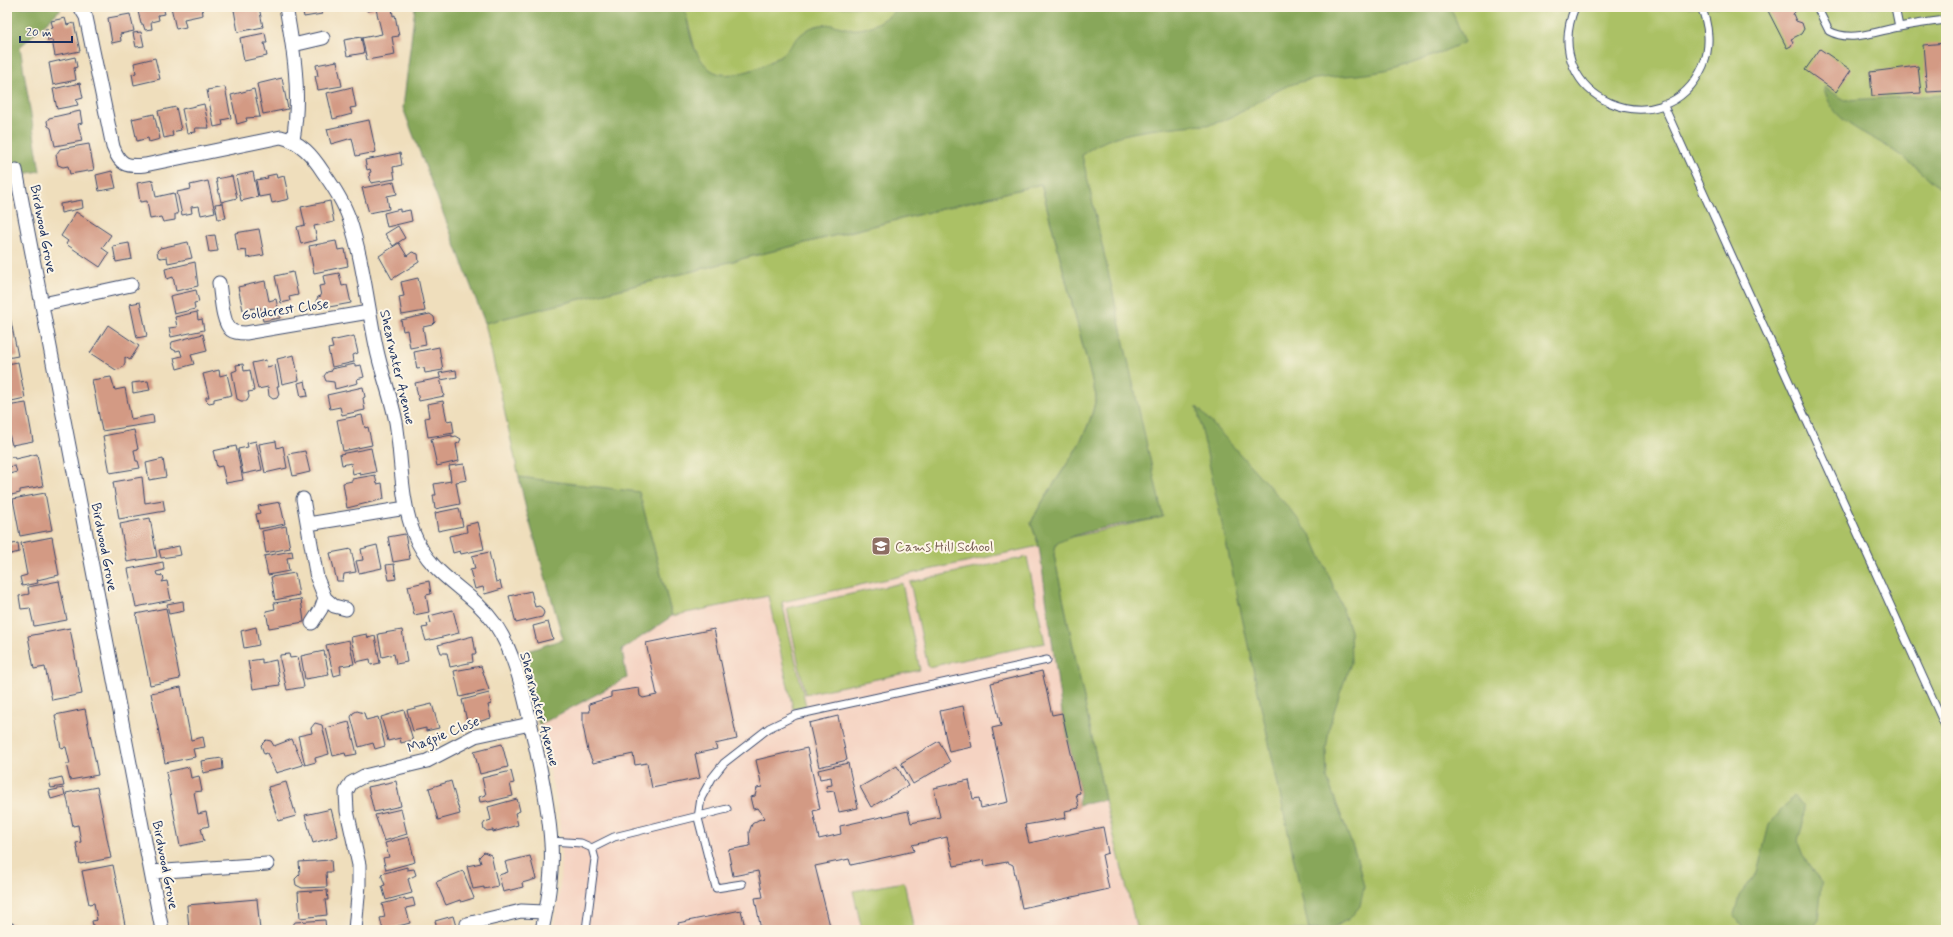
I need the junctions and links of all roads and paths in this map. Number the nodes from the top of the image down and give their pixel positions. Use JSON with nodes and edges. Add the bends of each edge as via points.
{"nodes":[{"id":1,"x":286,"y":7,"type":"edge"},
{"id":2,"x":1575,"y":7,"type":"edge"},
{"id":3,"x":1700,"y":7,"type":"edge"},
{"id":4,"x":1817,"y":7,"type":"edge"},
{"id":5,"x":1895,"y":7,"type":"edge"},
{"id":6,"x":84,"y":8,"type":"edge"},
{"id":7,"x":1946,"y":20,"type":"edge"},
{"id":8,"x":1899,"y":27,"type":"junction"},
{"id":9,"x":323,"y":38,"type":"dead end"},
{"id":10,"x":293,"y":45,"type":"junction"},
{"id":11,"x":1663,"y":104,"type":"junction"},
{"id":12,"x":293,"y":140,"type":"junction"},
{"id":13,"x":16,"y":170,"type":"dead end"},
{"id":14,"x":219,"y":283,"type":"dead end"},
{"id":15,"x":131,"y":285,"type":"dead end"},
{"id":16,"x":43,"y":304,"type":"junction"},
{"id":17,"x":369,"y":312,"type":"junction"},
{"id":18,"x":303,"y":499,"type":"dead end"},
{"id":19,"x":406,"y":508,"type":"junction"},
{"id":20,"x":308,"y":524,"type":"junction"},
{"id":21,"x":325,"y":598,"type":"junction"},
{"id":22,"x":346,"y":609,"type":"dead end"},
{"id":23,"x":312,"y":623,"type":"dead end"},
{"id":24,"x":1047,"y":660,"type":"dead end"},
{"id":25,"x":530,"y":724,"type":"junction"},
{"id":26,"x":1946,"y":728,"type":"edge"},
{"id":27,"x":727,"y":809,"type":"dead end"},
{"id":28,"x":698,"y":818,"type":"junction"},
{"id":29,"x":551,"y":842,"type":"junction"},
{"id":30,"x":592,"y":848,"type":"junction"},
{"id":31,"x":267,"y":864,"type":"dead end"},
{"id":32,"x":151,"y":872,"type":"junction"},
{"id":33,"x":742,"y":884,"type":"dead end"},
{"id":34,"x":545,"y":912,"type":"junction"},
{"id":35,"x":467,"y":924,"type":"dead end"},
{"id":36,"x":162,"y":930,"type":"edge"},
{"id":37,"x":355,"y":930,"type":"edge"},
{"id":38,"x":542,"y":930,"type":"edge"},
{"id":39,"x":586,"y":930,"type":"edge"}],
"edges":[{"from":1,"to":10,"type":"street"},
{"from":2,"to":11,"type":"lane","via":[[1569,26],[1568,46],[1573,65],[1582,82],[1597,96],[1614,105],[1644,109]]},
{"from":3,"to":11,"type":"lane","via":[[1707,26],[1708,38],[1704,62],[1693,83],[1674,99]]},
{"from":4,"to":8,"type":"lane","via":[[1826,27],[1835,34],[1859,35]]},
{"from":5,"to":8,"type":"lane"},
{"from":6,"to":12,"type":"street","via":[[113,147],[117,157],[124,164],[145,165],[265,139],[281,137]]},
{"from":7,"to":8,"type":"lane"},
{"from":9,"to":10,"type":"street"},
{"from":10,"to":12,"type":"street","via":[[298,104]]},
{"from":11,"to":26,"type":"lane"},
{"from":12,"to":17,"type":"street","name":"Shearwater Avenue","via":[[305,148],[316,161],[348,216],[359,253]]},
{"from":13,"to":16,"type":"street","name":"Birdwood Grove"},
{"from":14,"to":17,"type":"street","name":"Goldcrest Close","via":[[226,322],[230,329],[237,333]]},
{"from":15,"to":16,"type":"street"},
{"from":16,"to":32,"type":"street","name":"Birdwood Grove"},
{"from":17,"to":19,"type":"street","name":"Shearwater Avenue","via":[[396,423]]},
{"from":18,"to":20,"type":"street"},
{"from":19,"to":20,"type":"street"},
{"from":19,"to":25,"type":"street","name":"Shearwater Avenue","via":[[414,534],[424,554],[437,571],[480,608],[494,624],[506,645],[518,676]]},
{"from":20,"to":21,"type":"street","via":[[317,578]]},
{"from":21,"to":22,"type":"street","via":[[334,606]]},
{"from":21,"to":23,"type":"street"},
{"from":24,"to":28,"type":"lane","via":[[796,715],[769,728],[724,763],[701,798]]},
{"from":25,"to":29,"type":"street","name":"Shearwater Avenue","via":[[548,811]]},
{"from":25,"to":37,"type":"street","name":"Magpie Close","via":[[476,736],[427,761],[364,776],[351,783],[346,792],[347,811],[359,865]]},
{"from":27,"to":28,"type":"lane"},
{"from":28,"to":30,"type":"lane","via":[[614,837]]},
{"from":28,"to":33,"type":"lane","via":[[716,888]]},
{"from":29,"to":30,"type":"lane","via":[[581,843]]},
{"from":29,"to":34,"type":"street","name":"Shearwater Avenue"},
{"from":30,"to":39,"type":"lane","via":[[595,859]]},
{"from":31,"to":32,"type":"street"},
{"from":32,"to":36,"type":"street","name":"Birdwood Grove"},
{"from":34,"to":35,"type":"street","via":[[520,911]]},
{"from":34,"to":38,"type":"street","name":"Shearwater Avenue"}]}
